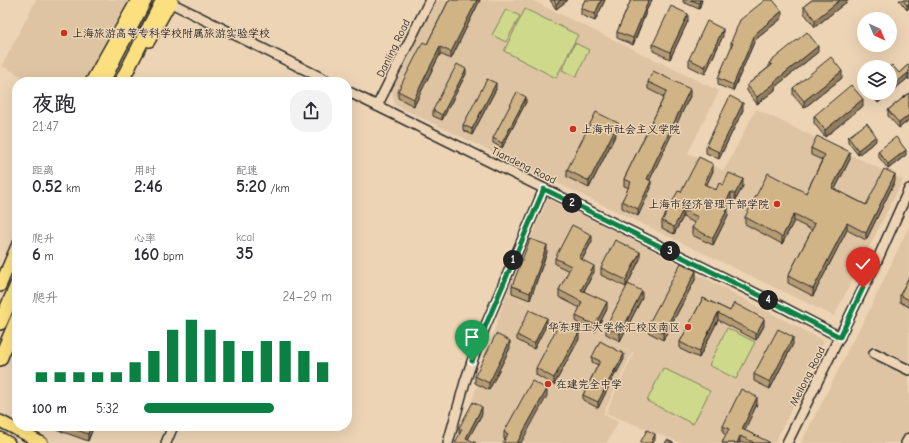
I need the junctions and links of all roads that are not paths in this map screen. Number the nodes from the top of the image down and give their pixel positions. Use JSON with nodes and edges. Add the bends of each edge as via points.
{"nodes":[{"id":1,"x":137,"y":0,"type":"edge"},
{"id":2,"x":145,"y":0,"type":"edge"},
{"id":3,"x":430,"y":0,"type":"edge"},
{"id":4,"x":168,"y":1,"type":"edge"},
{"id":5,"x":94,"y":77,"type":"edge"},
{"id":6,"x":105,"y":77,"type":"edge"},
{"id":7,"x":124,"y":77,"type":"edge"},
{"id":8,"x":129,"y":77,"type":"edge"},
{"id":9,"x":320,"y":77,"type":"edge"},
{"id":10,"x":352,"y":94,"type":"edge"},
{"id":11,"x":377,"y":106,"type":"junction"},
{"id":12,"x":544,"y":189,"type":"junction"},
{"id":13,"x":909,"y":189,"type":"edge"},
{"id":14,"x":12,"y":258,"type":"edge"},
{"id":15,"x":0,"y":286,"type":"edge"},
{"id":16,"x":12,"y":296,"type":"edge"},
{"id":17,"x":0,"y":323,"type":"edge"},
{"id":18,"x":12,"y":331,"type":"edge"},
{"id":19,"x":12,"y":336,"type":"edge"},
{"id":20,"x":840,"y":337,"type":"junction"},
{"id":21,"x":874,"y":353,"type":"dead end"},
{"id":22,"x":0,"y":359,"type":"edge"},
{"id":23,"x":0,"y":365,"type":"edge"},
{"id":24,"x":909,"y":370,"type":"edge"},
{"id":25,"x":0,"y":421,"type":"edge"},
{"id":26,"x":12,"y":427,"type":"edge"},
{"id":27,"x":19,"y":431,"type":"edge"},
{"id":28,"x":171,"y":431,"type":"edge"},
{"id":29,"x":0,"y":438,"type":"edge"},
{"id":30,"x":909,"y":438,"type":"edge"},
{"id":31,"x":9,"y":443,"type":"edge"},
{"id":32,"x":42,"y":443,"type":"edge"},
{"id":33,"x":166,"y":443,"type":"edge"},
{"id":34,"x":448,"y":443,"type":"edge"},
{"id":35,"x":787,"y":443,"type":"edge"},
{"id":36,"x":906,"y":443,"type":"edge"}],
"edges":[{"from":1,"to":5,"type":"main road"},
{"from":2,"to":6,"type":"highway"},
{"from":3,"to":11,"type":"street","name":"Danling Road"},
{"from":4,"to":7,"type":"highway"},
{"from":4,"to":8,"type":"main road"},
{"from":4,"to":9,"type":"street"},
{"from":10,"to":11,"type":"street","name":"Tiandeng Road"},
{"from":11,"to":12,"type":"street","name":"Tiandeng Road"},
{"from":12,"to":20,"type":"street","name":"Tiandeng Road"},
{"from":12,"to":34,"type":"street","via":[[479,341]]},
{"from":13,"to":20,"type":"street","name":"Meilong Road"},
{"from":14,"to":15,"type":"main road"},
{"from":16,"to":17,"type":"highway"},
{"from":18,"to":22,"type":"highway"},
{"from":19,"to":23,"type":"main road"},
{"from":20,"to":35,"type":"street","name":"Meilong Road"},
{"from":21,"to":24,"type":"street"},
{"from":25,"to":26,"type":"main road"},
{"from":27,"to":32,"type":"main road"},
{"from":28,"to":33,"type":"street"},
{"from":29,"to":31,"type":"main road"},
{"from":30,"to":36,"type":"street"}]}
